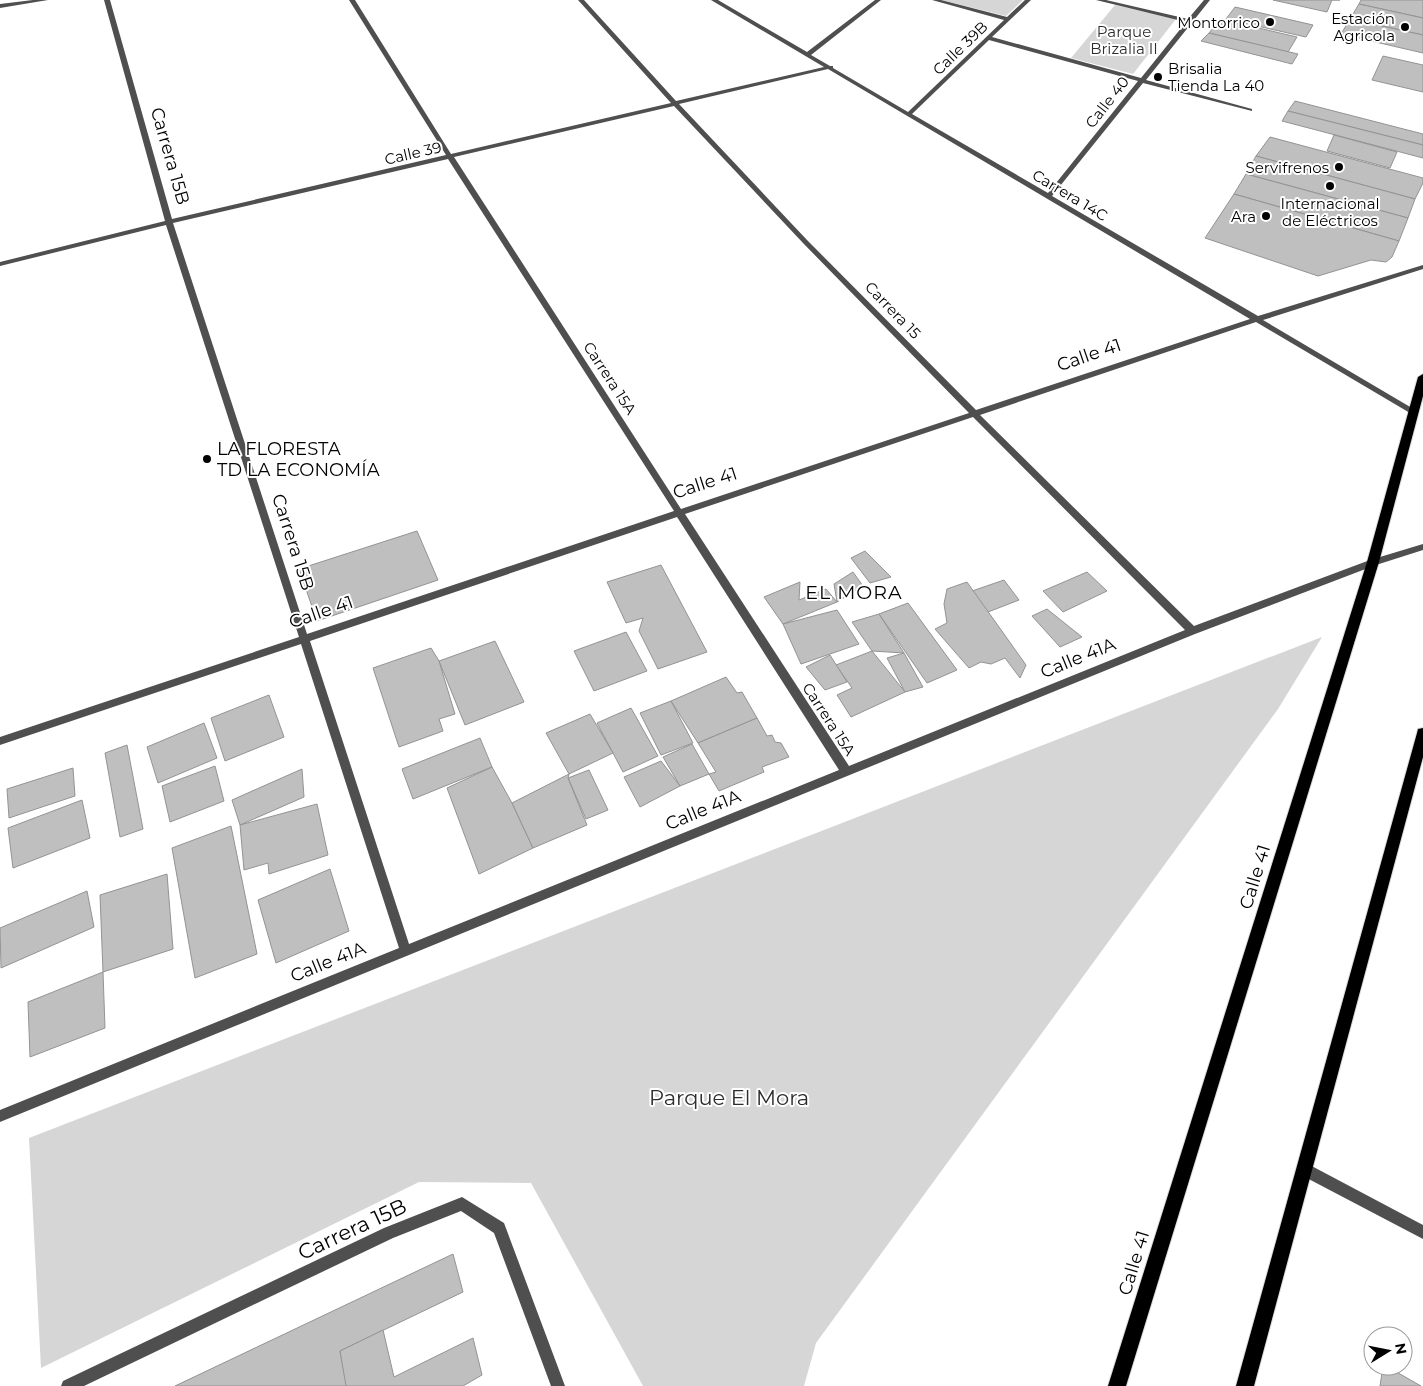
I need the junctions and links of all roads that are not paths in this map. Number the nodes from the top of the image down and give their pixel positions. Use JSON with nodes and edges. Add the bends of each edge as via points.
{"nodes":[{"id":1,"x":45,"y":0,"type":"edge"},
{"id":2,"x":107,"y":0,"type":"edge"},
{"id":3,"x":352,"y":0,"type":"edge"},
{"id":4,"x":581,"y":0,"type":"edge"},
{"id":5,"x":878,"y":0,"type":"edge"},
{"id":6,"x":935,"y":0,"type":"edge"},
{"id":7,"x":1028,"y":0,"type":"edge"},
{"id":8,"x":1099,"y":0,"type":"edge"},
{"id":9,"x":1207,"y":0,"type":"edge"},
{"id":10,"x":717,"y":1,"type":"edge"},
{"id":11,"x":0,"y":6,"type":"edge"},
{"id":12,"x":1008,"y":19,"type":"junction"},
{"id":13,"x":1188,"y":21,"type":"junction"},
{"id":14,"x":988,"y":38,"type":"junction"},
{"id":15,"x":808,"y":54,"type":"junction"},
{"id":16,"x":831,"y":67,"type":"junction"},
{"id":17,"x":1140,"y":80,"type":"junction"},
{"id":18,"x":674,"y":104,"type":"junction"},
{"id":19,"x":1250,"y":110,"type":"dead end"},
{"id":20,"x":909,"y":114,"type":"junction"},
{"id":21,"x":449,"y":158,"type":"junction"},
{"id":22,"x":1048,"y":197,"type":"junction"},
{"id":23,"x":169,"y":222,"type":"junction"},
{"id":24,"x":0,"y":264,"type":"edge"},
{"id":25,"x":1423,"y":268,"type":"edge"},
{"id":26,"x":1257,"y":319,"type":"junction"},
{"id":27,"x":1423,"y":377,"type":"edge"},
{"id":28,"x":1413,"y":411,"type":"junction"},
{"id":29,"x":975,"y":414,"type":"junction"},
{"id":30,"x":681,"y":512,"type":"junction"},
{"id":31,"x":1423,"y":547,"type":"edge"},
{"id":32,"x":1373,"y":562,"type":"junction"},
{"id":33,"x":1192,"y":630,"type":"junction"},
{"id":34,"x":304,"y":638,"type":"junction"},
{"id":35,"x":1423,"y":733,"type":"edge"},
{"id":36,"x":0,"y":741,"type":"edge"},
{"id":37,"x":1419,"y":763,"type":"edge"},
{"id":38,"x":846,"y":771,"type":"junction"},
{"id":39,"x":406,"y":949,"type":"junction"},
{"id":40,"x":0,"y":1116,"type":"edge"},
{"id":41,"x":1306,"y":1170,"type":"junction"},
{"id":42,"x":1423,"y":1232,"type":"edge"},
{"id":43,"x":68,"y":1386,"type":"edge"},
{"id":44,"x":558,"y":1386,"type":"edge"},
{"id":45,"x":1117,"y":1386,"type":"edge"},
{"id":46,"x":1245,"y":1386,"type":"edge"}],
"edges":[{"from":1,"to":11,"type":"street"},
{"from":2,"to":23,"type":"street","name":"Carrera 15B"},
{"from":3,"to":21,"type":"street","name":"Carrera 15A"},
{"from":4,"to":18,"type":"street","name":"Carrera 15"},
{"from":5,"to":15,"type":"street"},
{"from":6,"to":12,"type":"street"},
{"from":7,"to":12,"type":"street","name":"Calle 39B"},
{"from":8,"to":13,"type":"street"},
{"from":9,"to":13,"type":"street","name":"Calle 40"},
{"from":10,"to":15,"type":"street","name":"Carrera 14C"},
{"from":12,"to":14,"type":"street","name":"Calle 39B"},
{"from":13,"to":17,"type":"street","name":"Calle 40"},
{"from":14,"to":17,"type":"street"},
{"from":14,"to":20,"type":"street","name":"Calle 39B"},
{"from":15,"to":16,"type":"street","name":"Carrera 14C"},
{"from":16,"to":18,"type":"street","name":"Calle 39"},
{"from":16,"to":20,"type":"street","name":"Carrera 14C"},
{"from":17,"to":19,"type":"street"},
{"from":17,"to":22,"type":"street","name":"Calle 40"},
{"from":18,"to":21,"type":"street","name":"Calle 39"},
{"from":18,"to":29,"type":"street","name":"Carrera 15"},
{"from":20,"to":22,"type":"street","name":"Carrera 14C"},
{"from":21,"to":23,"type":"street","name":"Calle 39"},
{"from":21,"to":30,"type":"street","name":"Carrera 15A"},
{"from":22,"to":26,"type":"street","name":"Carrera 14C"},
{"from":23,"to":24,"type":"street","name":"Calle 39"},
{"from":23,"to":34,"type":"street","name":"Carrera 15B"},
{"from":25,"to":26,"type":"street","name":"Calle 41"},
{"from":26,"to":28,"type":"street","name":"Carrera 14C"},
{"from":26,"to":29,"type":"street","name":"Calle 41"},
{"from":27,"to":28,"type":"main road","name":"Calle 41"},
{"from":28,"to":32,"type":"main road","name":"Calle 41"},
{"from":29,"to":30,"type":"street","name":"Calle 41"},
{"from":29,"to":33,"type":"street","name":"Carrera 15"},
{"from":30,"to":34,"type":"street","name":"Calle 41"},
{"from":30,"to":38,"type":"street","name":"Carrera 15A"},
{"from":31,"to":32,"type":"street","name":"Calle 41A"},
{"from":32,"to":33,"type":"street","name":"Calle 41A"},
{"from":32,"to":45,"type":"main road","name":"Calle 41"},
{"from":33,"to":38,"type":"street","name":"Calle 41A"},
{"from":34,"to":36,"type":"street","name":"Calle 41"},
{"from":34,"to":39,"type":"street","name":"Carrera 15B"},
{"from":35,"to":37,"type":"main road"},
{"from":37,"to":41,"type":"main road"},
{"from":38,"to":39,"type":"street","name":"Calle 41A"},
{"from":39,"to":40,"type":"street","name":"Calle 41A"},
{"from":41,"to":42,"type":"street"},
{"from":41,"to":46,"type":"main road"},
{"from":43,"to":44,"type":"street","name":"Carrera 15B","via":[[389,1233],[462,1204],[499,1228]]}]}
